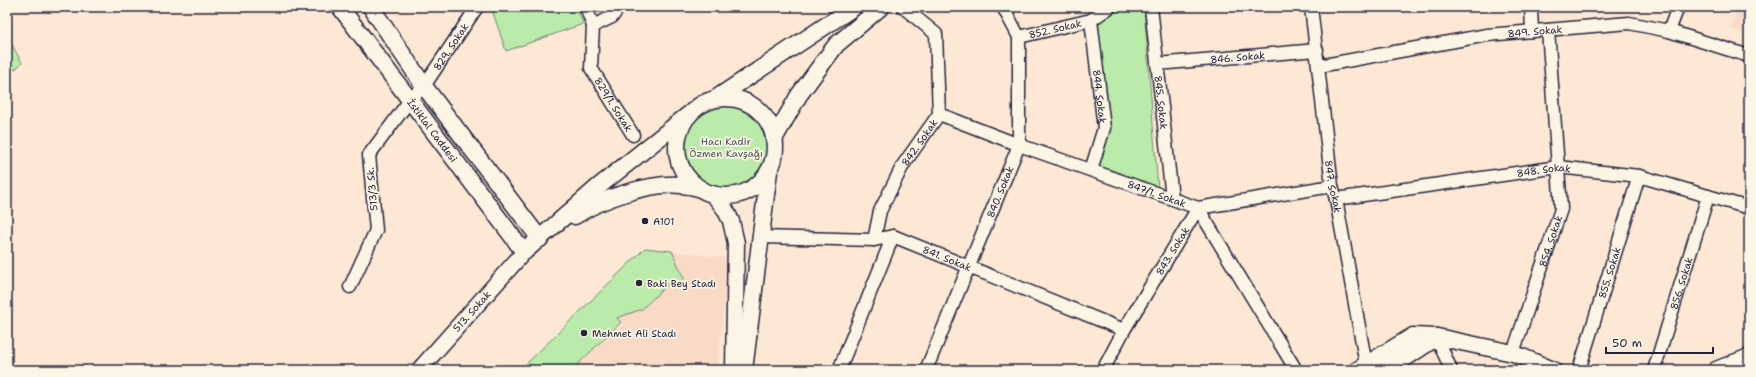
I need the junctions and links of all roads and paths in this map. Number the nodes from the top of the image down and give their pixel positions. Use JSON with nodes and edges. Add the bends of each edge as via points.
{"nodes":[{"id":1,"x":340,"y":7,"type":"edge"},
{"id":2,"x":477,"y":7,"type":"edge"},
{"id":3,"x":586,"y":7,"type":"edge"},
{"id":4,"x":619,"y":7,"type":"edge"},
{"id":5,"x":854,"y":7,"type":"edge"},
{"id":6,"x":903,"y":7,"type":"edge"},
{"id":7,"x":1004,"y":7,"type":"edge"},
{"id":8,"x":1110,"y":7,"type":"edge"},
{"id":9,"x":1151,"y":7,"type":"edge"},
{"id":10,"x":1311,"y":7,"type":"edge"},
{"id":11,"x":1531,"y":7,"type":"edge"},
{"id":12,"x":1678,"y":7,"type":"edge"},
{"id":13,"x":880,"y":8,"type":"edge"},
{"id":14,"x":374,"y":9,"type":"edge"},
{"id":15,"x":1091,"y":20,"type":"junction"},
{"id":16,"x":593,"y":26,"type":"junction"},
{"id":17,"x":1548,"y":30,"type":"junction"},
{"id":18,"x":1532,"y":31,"type":"junction"},
{"id":19,"x":1669,"y":31,"type":"junction"},
{"id":20,"x":1019,"y":37,"type":"junction"},
{"id":21,"x":1317,"y":50,"type":"junction"},
{"id":22,"x":1749,"y":56,"type":"edge"},
{"id":23,"x":1158,"y":64,"type":"junction"},
{"id":24,"x":1319,"y":66,"type":"junction"},
{"id":25,"x":424,"y":86,"type":"junction"},
{"id":26,"x":715,"y":99,"type":"junction"},
{"id":27,"x":410,"y":100,"type":"junction"},
{"id":28,"x":938,"y":114,"type":"junction"},
{"id":29,"x":688,"y":116,"type":"junction"},
{"id":30,"x":632,"y":135,"type":"dead end"},
{"id":31,"x":774,"y":139,"type":"junction"},
{"id":32,"x":1019,"y":145,"type":"junction"},
{"id":33,"x":1558,"y":167,"type":"junction"},
{"id":34,"x":769,"y":170,"type":"junction"},
{"id":35,"x":1091,"y":170,"type":"junction"},
{"id":36,"x":1639,"y":176,"type":"junction"},
{"id":37,"x":1332,"y":186,"type":"junction"},
{"id":38,"x":699,"y":188,"type":"junction"},
{"id":39,"x":714,"y":195,"type":"junction"},
{"id":40,"x":1708,"y":196,"type":"junction"},
{"id":41,"x":1172,"y":198,"type":"junction"},
{"id":42,"x":1336,"y":199,"type":"junction"},
{"id":43,"x":1198,"y":208,"type":"junction"},
{"id":44,"x":1749,"y":208,"type":"edge"},
{"id":45,"x":893,"y":236,"type":"junction"},
{"id":46,"x":761,"y":237,"type":"junction"},
{"id":47,"x":540,"y":239,"type":"junction"},
{"id":48,"x":874,"y":240,"type":"junction"},
{"id":49,"x":524,"y":252,"type":"junction"},
{"id":50,"x":968,"y":267,"type":"junction"},
{"id":51,"x":350,"y":287,"type":"dead end"},
{"id":52,"x":1124,"y":330,"type":"junction"},
{"id":53,"x":1437,"y":337,"type":"junction"},
{"id":54,"x":1512,"y":353,"type":"junction"},
{"id":55,"x":1749,"y":357,"type":"edge"},
{"id":56,"x":1362,"y":367,"type":"edge"},
{"id":57,"x":419,"y":370,"type":"edge"},
{"id":58,"x":734,"y":370,"type":"edge"},
{"id":59,"x":744,"y":370,"type":"edge"},
{"id":60,"x":839,"y":370,"type":"edge"},
{"id":61,"x":926,"y":370,"type":"edge"},
{"id":62,"x":1103,"y":370,"type":"edge"},
{"id":63,"x":1296,"y":370,"type":"edge"},
{"id":64,"x":1387,"y":370,"type":"edge"},
{"id":65,"x":1451,"y":370,"type":"edge"},
{"id":66,"x":1553,"y":370,"type":"edge"},
{"id":67,"x":1579,"y":370,"type":"edge"},
{"id":68,"x":1654,"y":370,"type":"edge"},
{"id":69,"x":1716,"y":370,"type":"edge"}],
"edges":[{"from":1,"to":27,"type":"main road","name":"İstiklal Caddesi"},
{"from":2,"to":25,"type":"street","name":"829. Sokak"},
{"from":3,"to":16,"type":"street","name":"829/1. Sokak"},
{"from":4,"to":16,"type":"street","via":[[612,17]]},
{"from":5,"to":26,"type":"main road"},
{"from":6,"to":28,"type":"street","name":"842. Sokak","via":[[936,34]]},
{"from":7,"to":20,"type":"street","name":"840. Sokak"},
{"from":8,"to":15,"type":"street","name":"852. Sokak"},
{"from":9,"to":23,"type":"street","name":"845. Sokak"},
{"from":10,"to":21,"type":"street","name":"847. Sokak"},
{"from":11,"to":18,"type":"street"},
{"from":12,"to":19,"type":"street"},
{"from":13,"to":31,"type":"main road","via":[[836,45],[799,95]]},
{"from":14,"to":25,"type":"main road","name":"İstiklal Caddesi"},
{"from":15,"to":20,"type":"street","name":"852. Sokak"},
{"from":15,"to":35,"type":"street","name":"844. Sokak","via":[[1104,128]]},
{"from":16,"to":30,"type":"street","name":"829/1. Sokak","via":[[592,68]]},
{"from":17,"to":18,"type":"street","name":"849. Sokak"},
{"from":17,"to":19,"type":"street","name":"849. Sokak","via":[[1629,24]]},
{"from":17,"to":33,"type":"street","name":"854. Sokak"},
{"from":18,"to":24,"type":"street","name":"849. Sokak","via":[[1487,35]]},
{"from":19,"to":22,"type":"street","name":"849. Sokak"},
{"from":20,"to":32,"type":"street","name":"840. Sokak"},
{"from":21,"to":23,"type":"street","name":"846. Sokak"},
{"from":21,"to":24,"type":"street","name":"847. Sokak"},
{"from":23,"to":41,"type":"street","name":"845. Sokak"},
{"from":24,"to":37,"type":"street","name":"847. Sokak"},
{"from":25,"to":27,"type":"street","name":"829. Sokak"},
{"from":25,"to":47,"type":"main road","name":"İstiklal Caddesi"},
{"from":26,"to":29,"type":"main road","via":[[700,105]]},
{"from":26,"to":31,"type":"main road","via":[[731,98],[746,102],[760,111],[769,124]]},
{"from":27,"to":49,"type":"main road","name":"İstiklal Caddesi"},
{"from":27,"to":51,"type":"street","name":"513/3 Sk.","via":[[369,155],[376,230]]},
{"from":28,"to":32,"type":"street","name":"847/1. Sokak"},
{"from":28,"to":48,"type":"street","name":"842. Sokak","via":[[903,165],[880,211]]},
{"from":29,"to":38,"type":"main road","via":[[680,130],[677,146],[679,162],[687,177]]},
{"from":29,"to":47,"type":"main road","via":[[598,187]]},
{"from":31,"to":34,"type":"main road","via":[[775,155]]},
{"from":32,"to":35,"type":"street","name":"847/1. Sokak"},
{"from":32,"to":50,"type":"street","name":"840. Sokak"},
{"from":33,"to":36,"type":"street","name":"848. Sokak"},
{"from":33,"to":42,"type":"street","name":"848. Sokak"},
{"from":33,"to":54,"type":"street","name":"854. Sokak","via":[[1561,209]]},
{"from":34,"to":39,"type":"main road","via":[[759,183],[746,192],[730,196]]},
{"from":34,"to":46,"type":"main road"},
{"from":35,"to":41,"type":"street","name":"847/1. Sokak"},
{"from":36,"to":40,"type":"street","name":"848. Sokak"},
{"from":36,"to":67,"type":"street","name":"855. Sokak"},
{"from":37,"to":42,"type":"street","name":"847. Sokak"},
{"from":37,"to":43,"type":"street"},
{"from":38,"to":39,"type":"main road"},
{"from":38,"to":47,"type":"main road","via":[[680,185],[642,188],[581,212]]},
{"from":39,"to":58,"type":"main road","via":[[731,221],[736,243]]},
{"from":40,"to":44,"type":"street","name":"848. Sokak"},
{"from":40,"to":68,"type":"street","name":"856. Sokak"},
{"from":41,"to":43,"type":"street","name":"847/1. Sokak"},
{"from":42,"to":56,"type":"street","name":"847. Sokak"},
{"from":43,"to":52,"type":"street","name":"843. Sokak"},
{"from":43,"to":63,"type":"street","name":"847/1. Sokak"},
{"from":45,"to":48,"type":"street"},
{"from":45,"to":50,"type":"street","name":"841. Sokak"},
{"from":45,"to":60,"type":"street"},
{"from":46,"to":48,"type":"street"},
{"from":46,"to":59,"type":"main road"},
{"from":47,"to":49,"type":"main road"},
{"from":49,"to":57,"type":"street","name":"513. Sokak"},
{"from":50,"to":52,"type":"street","name":"841. Sokak"},
{"from":50,"to":61,"type":"street","name":"840. Sokak"},
{"from":52,"to":62,"type":"street","name":"843. Sokak"},
{"from":53,"to":54,"type":"main road"},
{"from":53,"to":56,"type":"main road","via":[[1413,336]]},
{"from":53,"to":64,"type":"main road"},
{"from":53,"to":65,"type":"street"},
{"from":54,"to":66,"type":"main road"},
{"from":55,"to":69,"type":"main road"}]}
